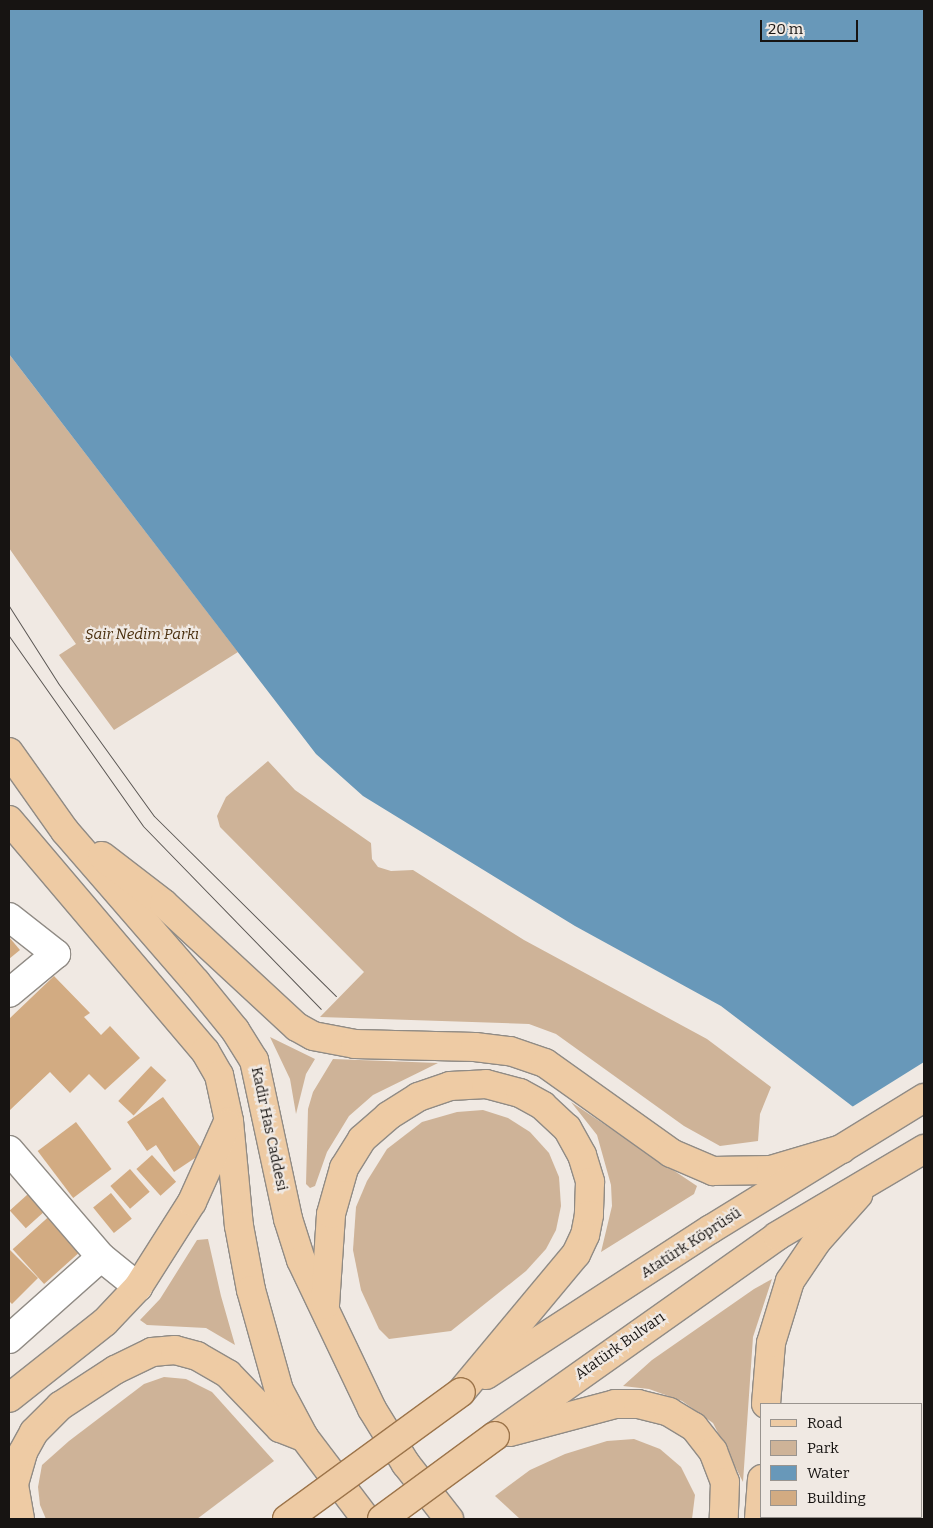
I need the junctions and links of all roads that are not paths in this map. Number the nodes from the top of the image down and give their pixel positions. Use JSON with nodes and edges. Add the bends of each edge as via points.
{"nodes":[{"id":1,"x":9,"y":752,"type":"edge"},
{"id":2,"x":9,"y":820,"type":"edge"},
{"id":3,"x":65,"y":831,"type":"junction"},
{"id":4,"x":9,"y":916,"type":"edge"},
{"id":5,"x":9,"y":994,"type":"edge"},
{"id":6,"x":924,"y":1098,"type":"edge"},
{"id":7,"x":229,"y":1121,"type":"junction"},
{"id":8,"x":924,"y":1149,"type":"edge"},
{"id":9,"x":9,"y":1150,"type":"edge"},
{"id":10,"x":842,"y":1150,"type":"junction"},
{"id":11,"x":865,"y":1186,"type":"junction"},
{"id":12,"x":102,"y":1257,"type":"junction"},
{"id":13,"x":138,"y":1288,"type":"junction"},
{"id":14,"x":325,"y":1311,"type":"junction"},
{"id":15,"x":9,"y":1339,"type":"edge"},
{"id":16,"x":461,"y":1392,"type":"junction"},
{"id":17,"x":9,"y":1398,"type":"edge"},
{"id":18,"x":766,"y":1403,"type":"edge"},
{"id":19,"x":494,"y":1436,"type":"junction"},
{"id":20,"x":304,"y":1437,"type":"junction"},
{"id":21,"x":760,"y":1506,"type":"edge"},
{"id":22,"x":20,"y":1519,"type":"edge"},
{"id":23,"x":286,"y":1519,"type":"edge"},
{"id":24,"x":366,"y":1519,"type":"edge"},
{"id":25,"x":382,"y":1519,"type":"edge"},
{"id":26,"x":449,"y":1519,"type":"edge"},
{"id":27,"x":724,"y":1519,"type":"edge"},
{"id":28,"x":759,"y":1519,"type":"edge"}],
"edges":[{"from":1,"to":3,"type":"main road","name":"Kadir Has Caddesi"},
{"from":2,"to":7,"type":"main road","via":[[205,1051],[219,1075]]},
{"from":3,"to":10,"type":"main road","via":[[164,904],[297,1027],[313,1036],[355,1044],[475,1047],[510,1052],[544,1063],[671,1153],[713,1171],[771,1170]]},
{"from":3,"to":14,"type":"main road","name":"Kadir Has Caddesi","via":[[196,982],[235,1030],[254,1060],[288,1219]]},
{"from":4,"to":5,"type":"street","via":[[56,954]]},
{"from":6,"to":10,"type":"main road","name":"Atatürk Köprüsü"},
{"from":7,"to":13,"type":"main road","via":[[192,1202]]},
{"from":7,"to":20,"type":"main road","via":[[239,1226],[252,1290],[278,1390]]},
{"from":8,"to":11,"type":"main road"},
{"from":9,"to":12,"type":"street"},
{"from":10,"to":16,"type":"main road","name":"Atatürk Köprüsü","via":[[711,1229]]},
{"from":11,"to":18,"type":"main road","via":[[817,1242],[790,1282],[771,1343]]},
{"from":11,"to":19,"type":"main road","name":"Atatürk Bulvarı","via":[[838,1198],[777,1236]]},
{"from":12,"to":13,"type":"street"},
{"from":12,"to":15,"type":"street"},
{"from":13,"to":17,"type":"main road","via":[[105,1322]]},
{"from":14,"to":16,"type":"main road","via":[[331,1214],[344,1168],[362,1139],[388,1116],[418,1097],[450,1086],[486,1084],[520,1093],[543,1106],[567,1128],[582,1155],[590,1182],[585,1236],[576,1254]]},
{"from":14,"to":26,"type":"main road","name":"Kadir Has Caddesi","via":[[372,1409],[406,1464]]},
{"from":16,"to":23,"type":"main road","bridge":true},
{"from":19,"to":25,"type":"main road","name":"Atatürk Bulvarı","bridge":true},
{"from":19,"to":27,"type":"main road","via":[[615,1404],[638,1404],[669,1412],[694,1427],[713,1451],[725,1482]]},
{"from":20,"to":22,"type":"main road","via":[[280,1428],[228,1374],[197,1356],[175,1350],[152,1352],[115,1370],[60,1406],[34,1432],[23,1452],[14,1484]]},
{"from":20,"to":24,"type":"main road"},
{"from":21,"to":28,"type":"main road"}]}
